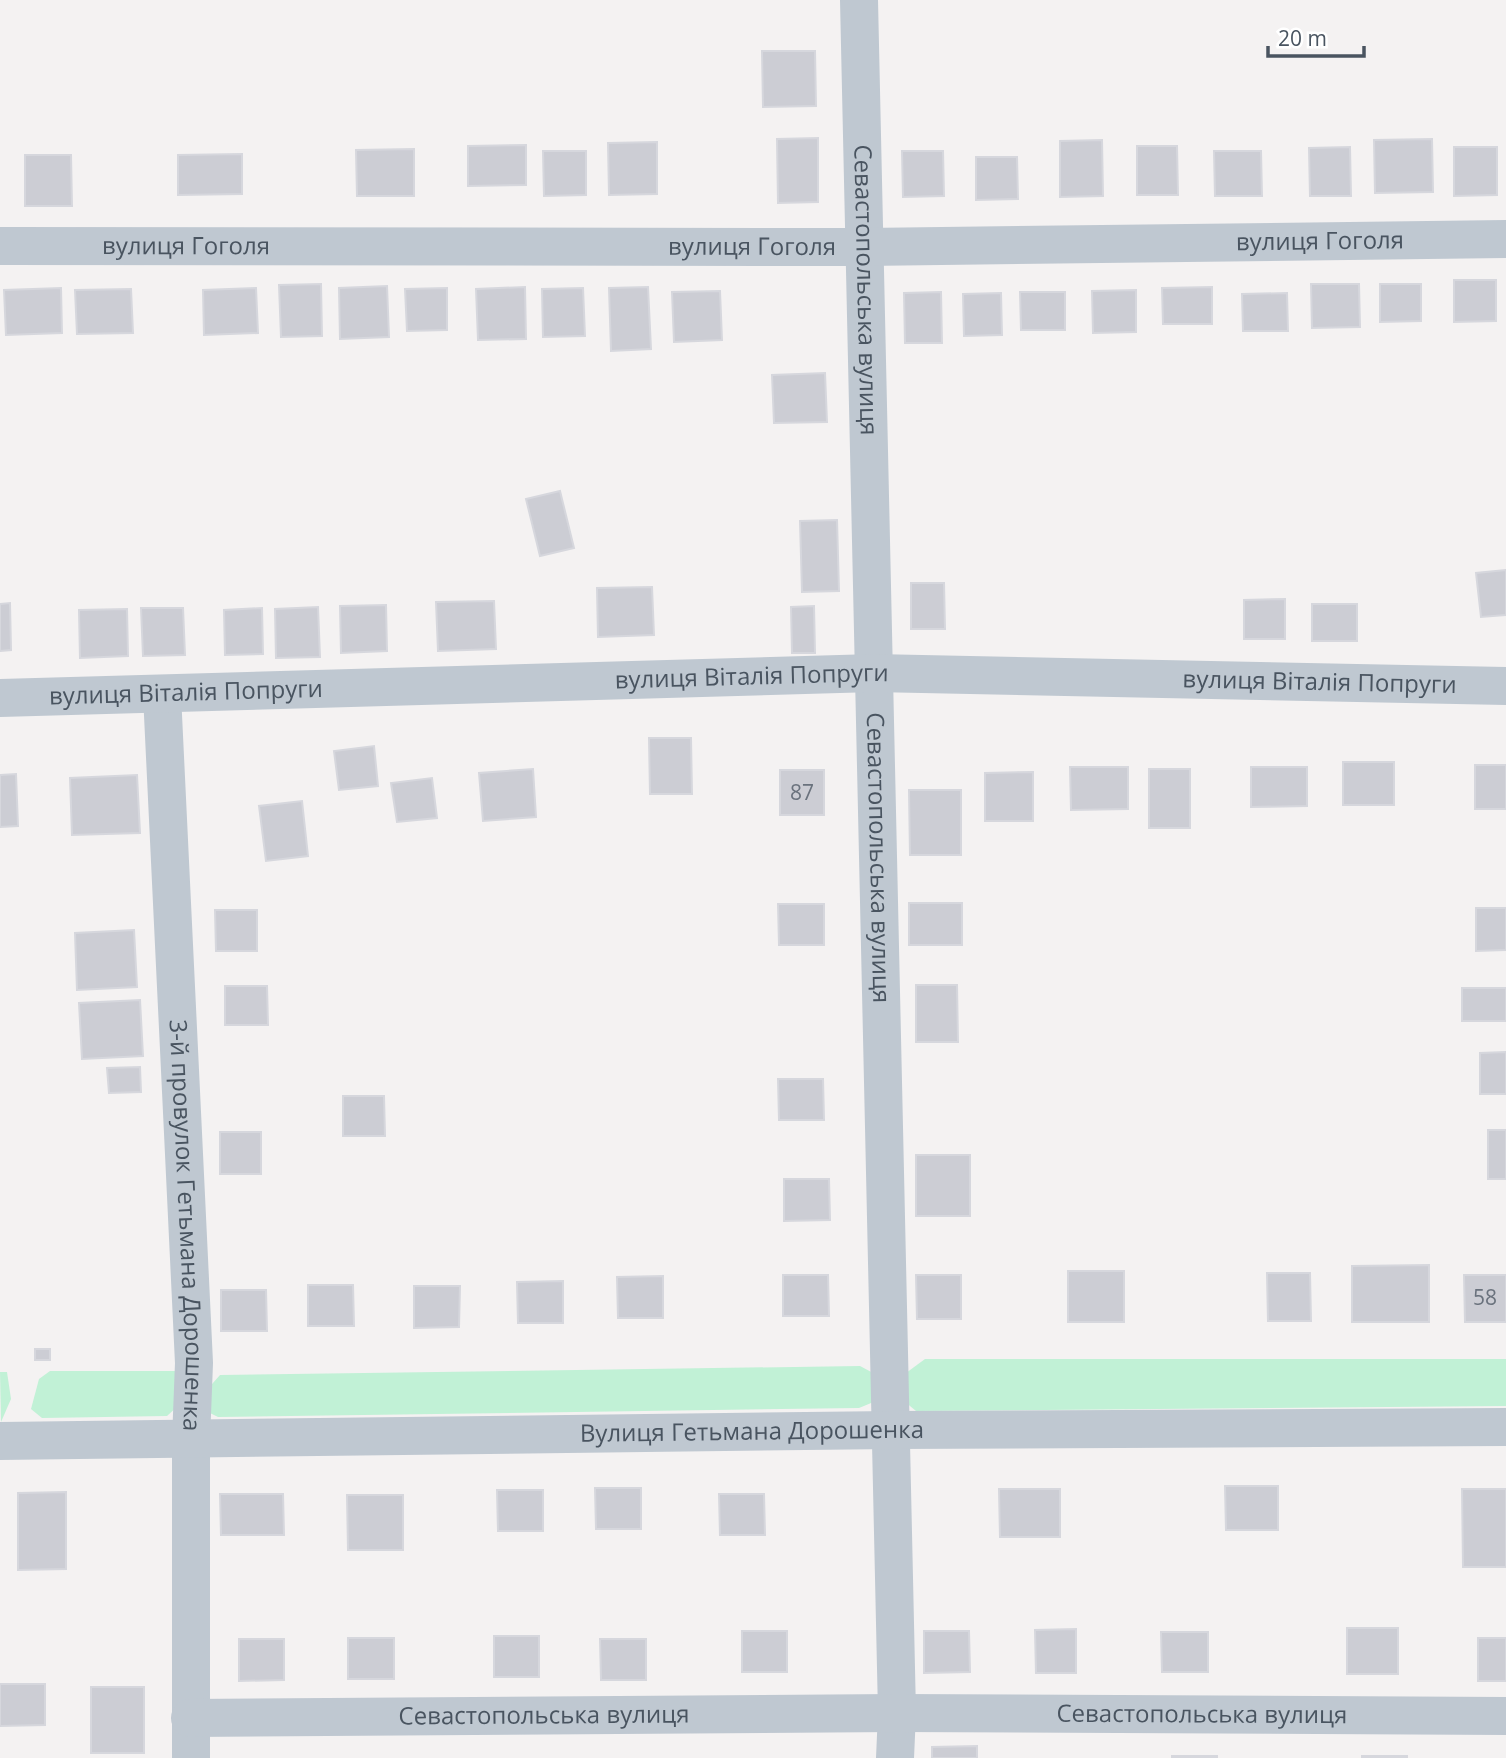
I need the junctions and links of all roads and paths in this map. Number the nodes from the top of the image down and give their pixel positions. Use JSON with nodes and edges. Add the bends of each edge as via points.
{"nodes":[{"id":1,"x":859,"y":0,"type":"edge"},
{"id":2,"x":1506,"y":239,"type":"edge"},
{"id":3,"x":0,"y":246,"type":"edge"},
{"id":4,"x":865,"y":247,"type":"junction"},
{"id":5,"x":874,"y":673,"type":"junction"},
{"id":6,"x":1506,"y":686,"type":"edge"},
{"id":7,"x":162,"y":694,"type":"junction"},
{"id":8,"x":0,"y":698,"type":"edge"},
{"id":9,"x":1506,"y":1427,"type":"edge"},
{"id":10,"x":892,"y":1430,"type":"junction"},
{"id":11,"x":191,"y":1440,"type":"junction"},
{"id":12,"x":0,"y":1441,"type":"edge"},
{"id":13,"x":897,"y":1713,"type":"junction"},
{"id":14,"x":1506,"y":1716,"type":"edge"},
{"id":15,"x":190,"y":1718,"type":"junction"},
{"id":16,"x":191,"y":1758,"type":"edge"},
{"id":17,"x":895,"y":1758,"type":"edge"}],
"edges":[{"from":1,"to":4,"type":"street","name":"Севастопольська вулиця"},
{"from":2,"to":4,"type":"street","name":"вулиця Гоголя"},
{"from":3,"to":4,"type":"street","name":"вулиця Гоголя"},
{"from":4,"to":5,"type":"street","name":"Севастопольська вулиця"},
{"from":5,"to":6,"type":"street","name":"вулиця Віталія Попруги"},
{"from":5,"to":7,"type":"street","name":"вулиця Віталія Попруги"},
{"from":5,"to":10,"type":"street","name":"Севастопольська вулиця"},
{"from":7,"to":8,"type":"street","name":"вулиця Віталія Попруги"},
{"from":7,"to":11,"type":"street","name":"3-й провулок Гетьмана Дорошенка","via":[[194,1363]]},
{"from":9,"to":10,"type":"street","name":"Вулиця Гетьмана Дорошенка"},
{"from":10,"to":11,"type":"street","name":"Вулиця Гетьмана Дорошенка"},
{"from":10,"to":13,"type":"street","name":"Севастопольська вулиця"},
{"from":11,"to":12,"type":"street","name":"Вулиця Гетьмана Дорошенка"},
{"from":11,"to":15,"type":"street","name":"3-й провулок Гетьмана Дорошенка"},
{"from":13,"to":14,"type":"street","name":"Севастопольська вулиця"},
{"from":13,"to":15,"type":"street","name":"Севастопольська вулиця"},
{"from":13,"to":17,"type":"street","name":"Севастопольська вулиця"},
{"from":15,"to":16,"type":"street","name":"3-й провулок Гетьмана Дорошенка"}]}
